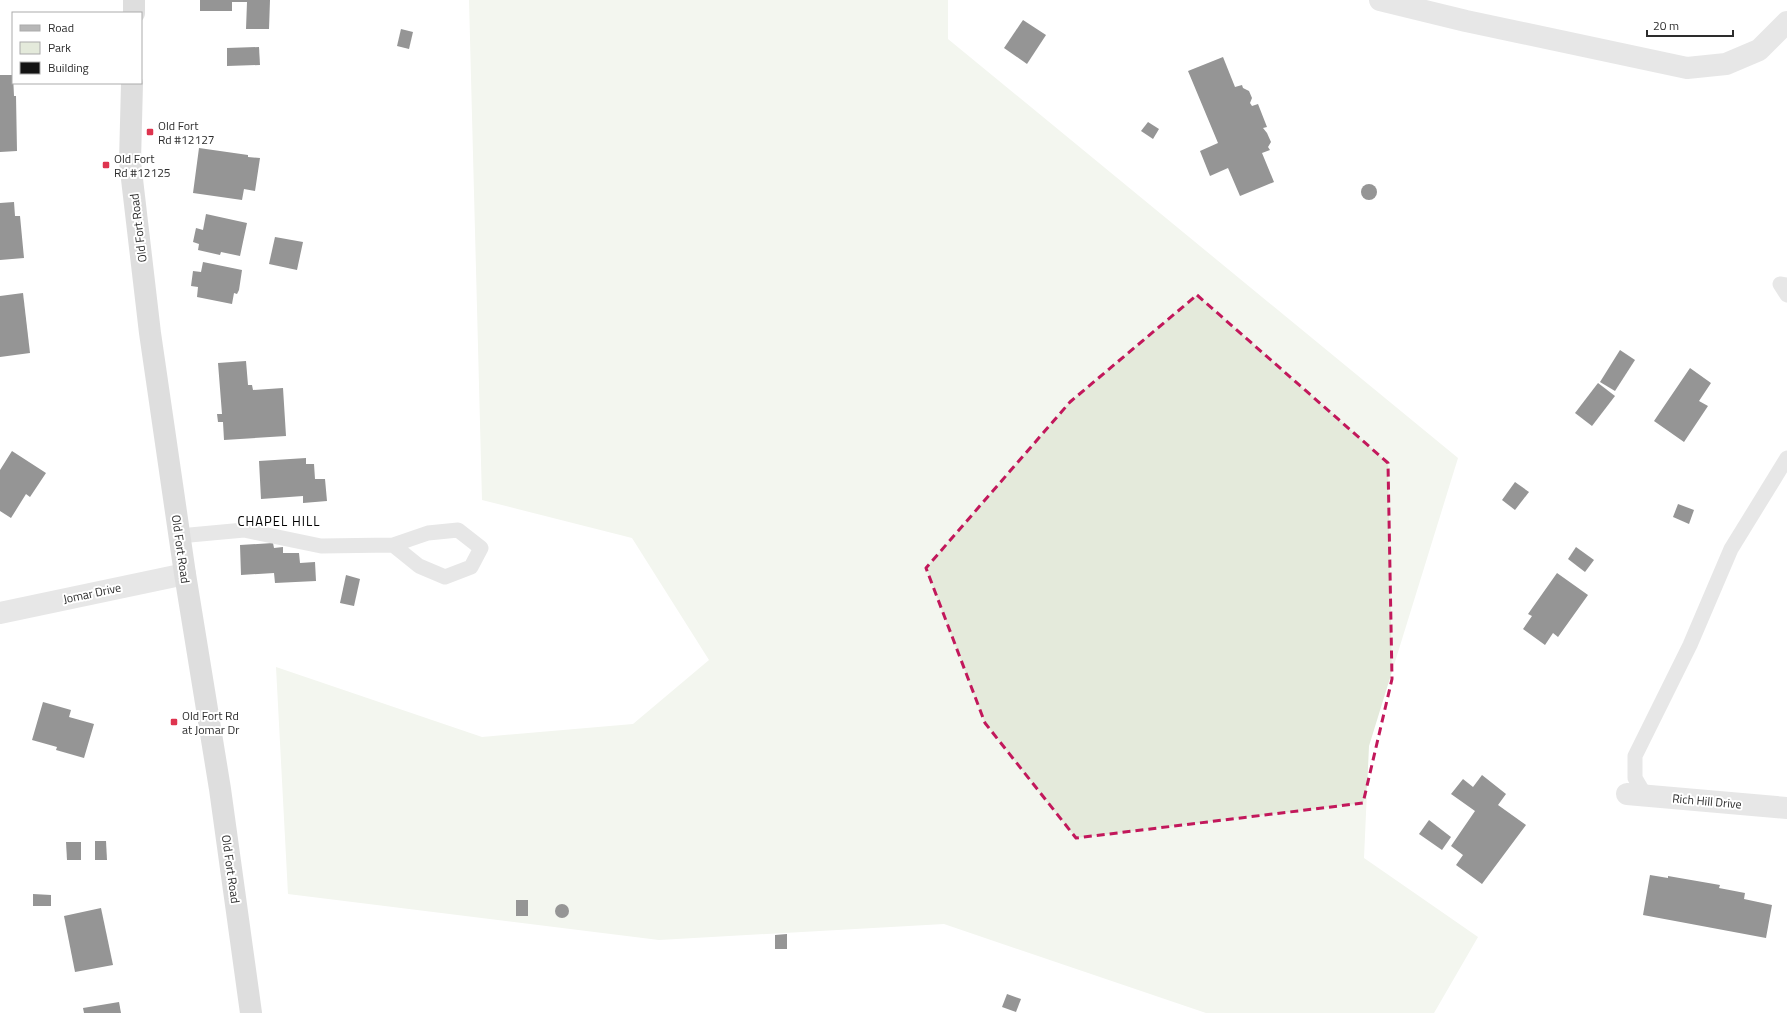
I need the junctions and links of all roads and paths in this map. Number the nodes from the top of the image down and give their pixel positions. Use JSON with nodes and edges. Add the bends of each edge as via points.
{"nodes":[{"id":1,"x":134,"y":0,"type":"edge"},
{"id":2,"x":1380,"y":0,"type":"edge"},
{"id":3,"x":134,"y":12,"type":"edge"},
{"id":4,"x":1787,"y":22,"type":"edge"},
{"id":5,"x":132,"y":84,"type":"edge"},
{"id":6,"x":1787,"y":285,"type":"edge"},
{"id":7,"x":1787,"y":295,"type":"edge"},
{"id":8,"x":1787,"y":458,"type":"edge"},
{"id":9,"x":179,"y":536,"type":"junction"},
{"id":10,"x":393,"y":545,"type":"junction"},
{"id":11,"x":185,"y":574,"type":"junction"},
{"id":12,"x":0,"y":613,"type":"edge"},
{"id":13,"x":1636,"y":794,"type":"joint"},
{"id":14,"x":1787,"y":808,"type":"edge"},
{"id":15,"x":251,"y":1013,"type":"edge"}],
"edges":[{"from":1,"to":3,"type":"main road"},
{"from":2,"to":4,"type":"street","via":[[1473,23],[1687,68],[1726,64],[1759,50]]},
{"from":5,"to":9,"type":"main road","name":"Old Fort Road","via":[[130,162],[150,333]]},
{"from":6,"to":7,"type":"lane","via":[[1780,284]]},
{"from":8,"to":13,"type":"lane","via":[[1731,549],[1690,645],[1635,756]]},
{"from":9,"to":10,"type":"lane","via":[[244,530],[321,546]]},
{"from":9,"to":11,"type":"main road","name":"Old Fort Road"},
{"from":10,"to":10,"type":"lane","via":[[428,533],[458,530],[480,548],[471,567],[445,577],[419,566]]},
{"from":11,"to":12,"type":"street","name":"Jomar Drive"},
{"from":11,"to":15,"type":"main road","name":"Old Fort Road","via":[[220,789]]},
{"from":13,"to":14,"type":"street","name":"Rich Hill Drive"}]}
